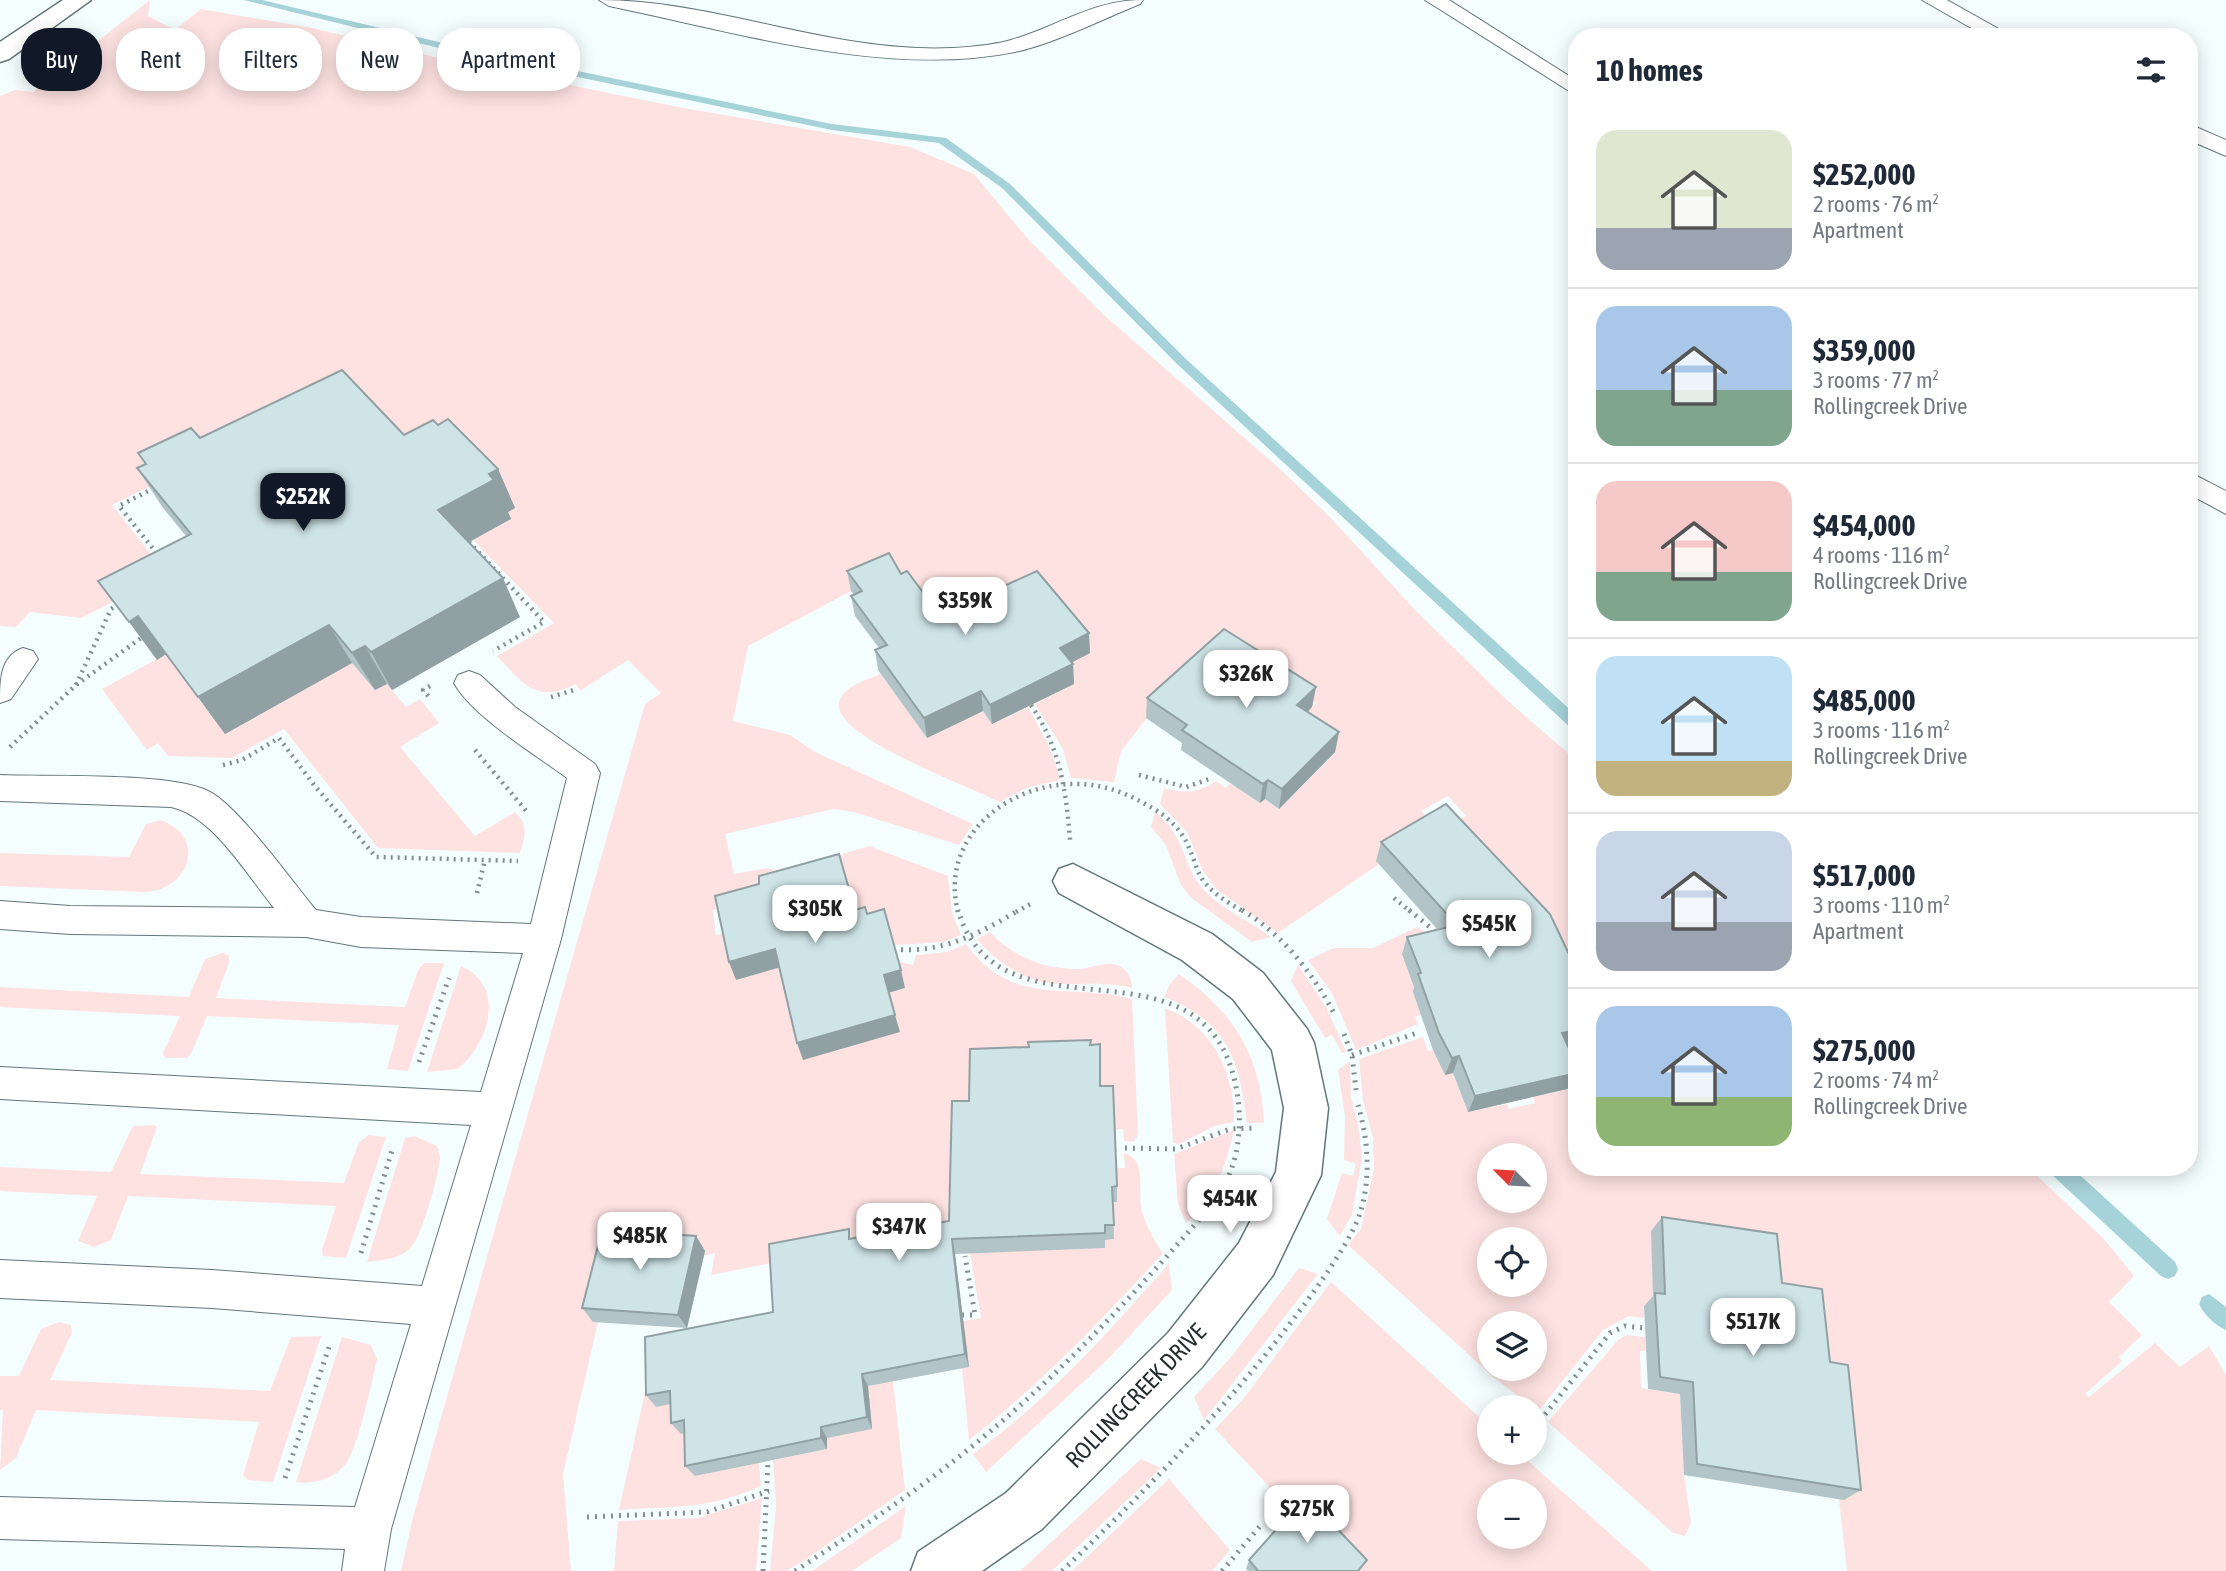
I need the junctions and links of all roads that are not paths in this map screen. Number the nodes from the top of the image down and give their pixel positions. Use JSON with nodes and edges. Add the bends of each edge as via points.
{"nodes":[{"id":1,"x":79,"y":0,"type":"edge"},
{"id":2,"x":609,"y":0,"type":"edge"},
{"id":3,"x":1133,"y":0,"type":"edge"},
{"id":4,"x":1435,"y":0,"type":"edge"},
{"id":5,"x":1932,"y":0,"type":"edge"},
{"id":6,"x":1986,"y":28,"type":"edge"},
{"id":7,"x":0,"y":54,"type":"edge"},
{"id":8,"x":1568,"y":84,"type":"edge"},
{"id":9,"x":2198,"y":135,"type":"edge"},
{"id":10,"x":2226,"y":149,"type":"edge"},
{"id":11,"x":2198,"y":487,"type":"edge"},
{"id":12,"x":2226,"y":504,"type":"edge"},
{"id":13,"x":23,"y":659,"type":"dead end"},
{"id":14,"x":469,"y":683,"type":"dead end"},
{"id":15,"x":0,"y":691,"type":"edge"},
{"id":16,"x":0,"y":788,"type":"edge"},
{"id":17,"x":1073,"y":881,"type":"road end"},
{"id":18,"x":0,"y":915,"type":"edge"},
{"id":19,"x":306,"y":923,"type":"junction"},
{"id":20,"x":544,"y":939,"type":"junction"},
{"id":21,"x":0,"y":1083,"type":"edge"},
{"id":22,"x":494,"y":1109,"type":"junction"},
{"id":23,"x":0,"y":1279,"type":"edge"},
{"id":24,"x":434,"y":1306,"type":"junction"},
{"id":25,"x":0,"y":1518,"type":"edge"},
{"id":26,"x":370,"y":1529,"type":"junction"},
{"id":27,"x":363,"y":1571,"type":"edge"},
{"id":28,"x":937,"y":1571,"type":"edge"}],
"edges":[{"from":1,"to":7,"type":"street"},
{"from":2,"to":3,"type":"lane","via":[[789,37],[870,49],[953,54],[1014,46]]},
{"from":4,"to":8,"type":"lane"},
{"from":5,"to":6,"type":"lane"},
{"from":9,"to":10,"type":"lane"},
{"from":11,"to":12,"type":"lane"},
{"from":13,"to":15,"type":"lane"},
{"from":14,"to":20,"type":"lane","via":[[504,715],[584,773]]},
{"from":16,"to":19,"type":"lane","via":[[171,794],[198,800],[219,817]]},
{"from":17,"to":28,"type":"street","name":"ROLLINGCREEK DRIVE","via":[[1197,947],[1248,986],[1292,1043],[1306,1108],[1298,1175],[1256,1259],[1185,1350],[1024,1511]]},
{"from":18,"to":19,"type":"lane"},
{"from":19,"to":20,"type":"lane","via":[[361,932]]},
{"from":20,"to":22,"type":"lane"},
{"from":21,"to":22,"type":"lane"},
{"from":22,"to":24,"type":"lane"},
{"from":23,"to":24,"type":"lane"},
{"from":24,"to":26,"type":"lane"},
{"from":25,"to":26,"type":"lane"},
{"from":26,"to":27,"type":"lane"}]}
